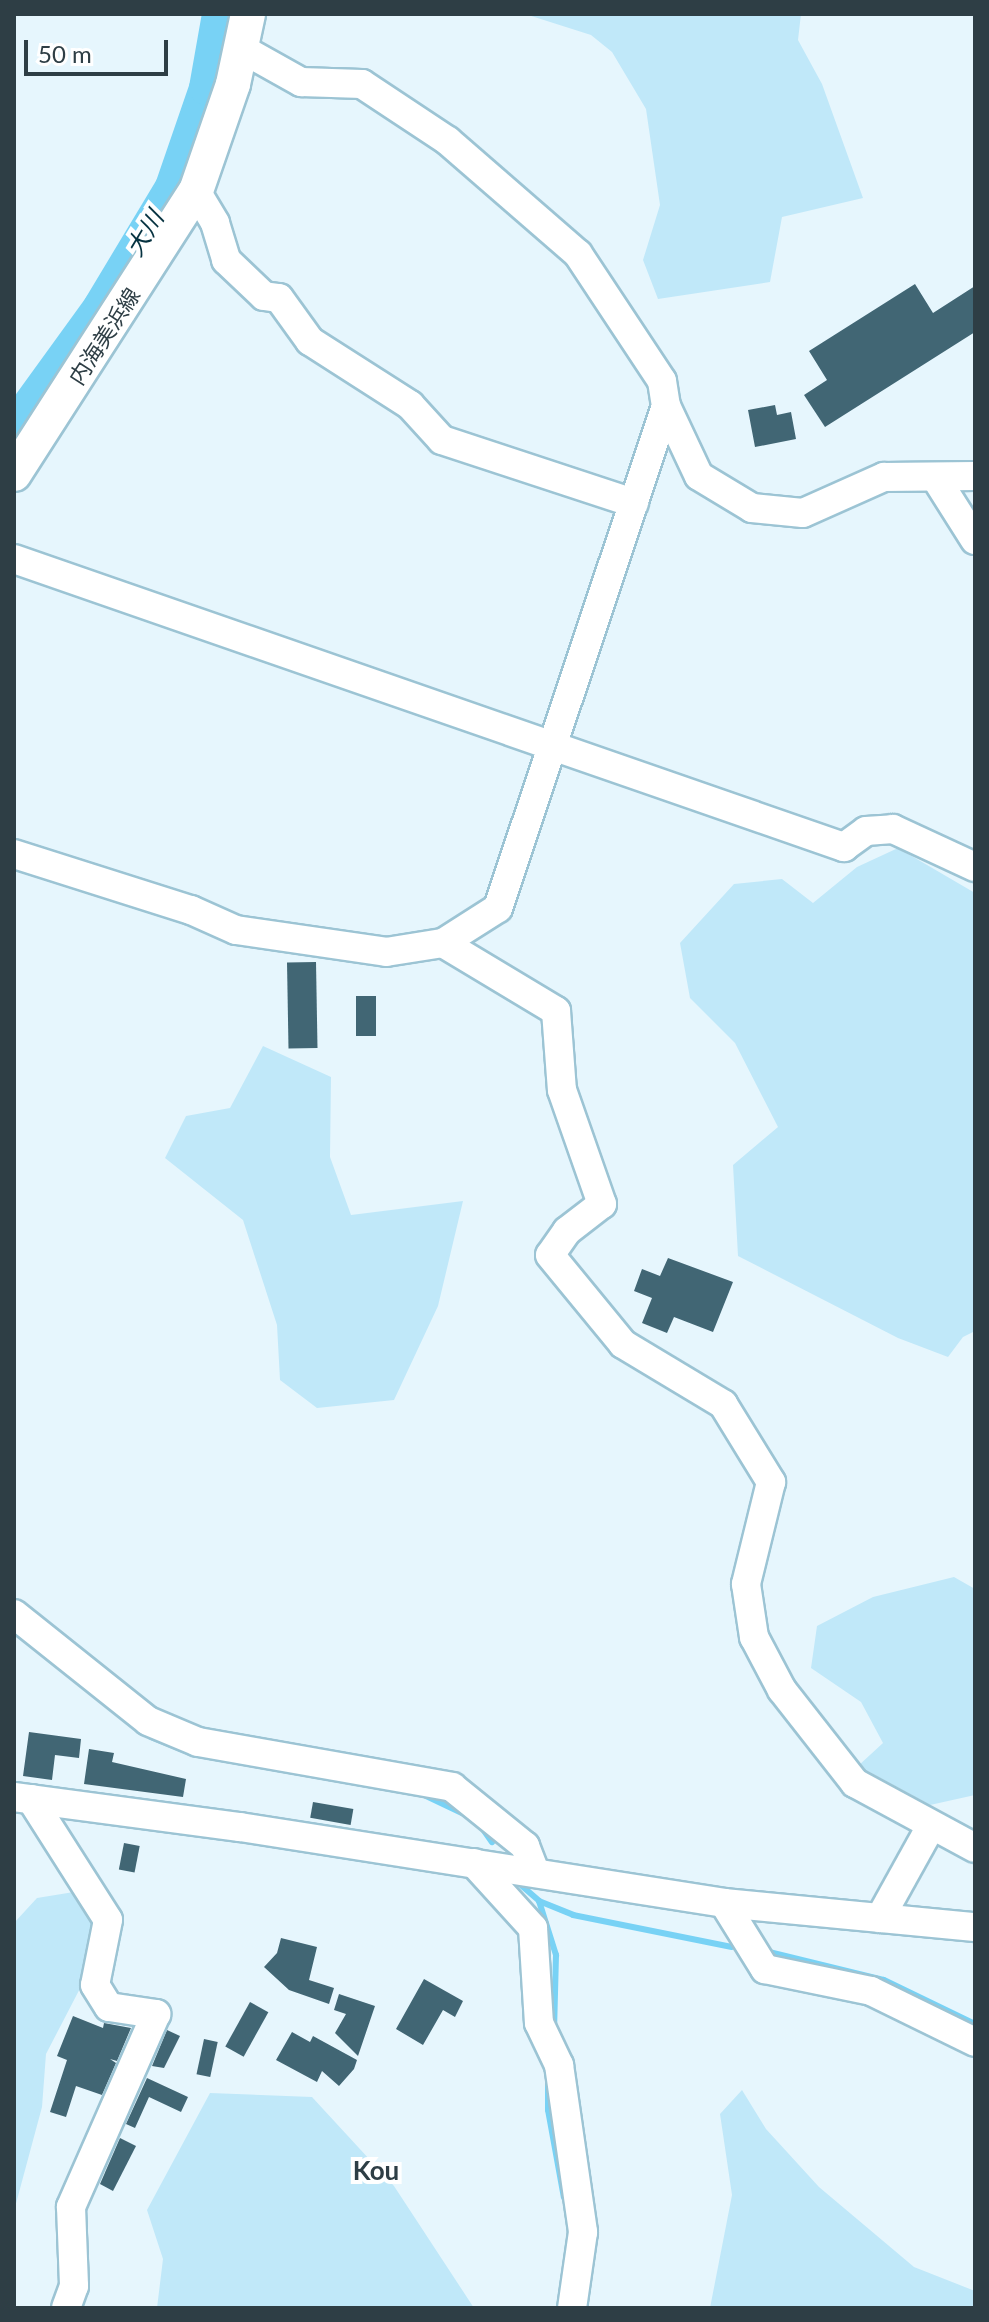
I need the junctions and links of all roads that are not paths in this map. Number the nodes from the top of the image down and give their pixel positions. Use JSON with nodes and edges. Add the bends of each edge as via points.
{"nodes":[{"id":1,"x":248,"y":14,"type":"edge"},
{"id":2,"x":242,"y":49,"type":"junction"},
{"id":3,"x":196,"y":191,"type":"junction"},
{"id":4,"x":666,"y":406,"type":"junction"},
{"id":5,"x":14,"y":474,"type":"edge"},
{"id":6,"x":975,"y":476,"type":"edge"},
{"id":7,"x":937,"y":480,"type":"junction"},
{"id":8,"x":634,"y":503,"type":"junction"},
{"id":9,"x":975,"y":540,"type":"edge"},
{"id":10,"x":14,"y":559,"type":"edge"},
{"id":11,"x":552,"y":745,"type":"junction"},
{"id":12,"x":14,"y":854,"type":"edge"},
{"id":13,"x":975,"y":867,"type":"edge"},
{"id":14,"x":443,"y":943,"type":"junction"},
{"id":15,"x":14,"y":1614,"type":"edge"},
{"id":16,"x":22,"y":1798,"type":"edge"},
{"id":17,"x":931,"y":1826,"type":"junction"},
{"id":18,"x":975,"y":1848,"type":"edge"},
{"id":19,"x":474,"y":1863,"type":"junction"},
{"id":20,"x":535,"y":1872,"type":"junction"},
{"id":21,"x":724,"y":1903,"type":"junction"},
{"id":22,"x":880,"y":1918,"type":"junction"},
{"id":23,"x":975,"y":1927,"type":"edge"},
{"id":24,"x":975,"y":2042,"type":"edge"},
{"id":25,"x":66,"y":2308,"type":"edge"},
{"id":26,"x":572,"y":2308,"type":"edge"}],
"edges":[{"from":1,"to":2,"type":"main road","name":"内海美浜線"},
{"from":2,"to":3,"type":"main road","name":"内海美浜線"},
{"from":2,"to":4,"type":"street","via":[[301,82],[362,84],[448,141],[578,254],[662,381]]},
{"from":3,"to":5,"type":"main road","name":"内海美浜線"},
{"from":3,"to":8,"type":"street","via":[[215,223],[226,260],[264,296],[279,298],[310,341],[410,405],[442,440]]},
{"from":4,"to":7,"type":"street","via":[[699,476],[752,508],[803,513],[884,477]]},
{"from":4,"to":8,"type":"street"},
{"from":6,"to":7,"type":"street"},
{"from":7,"to":9,"type":"street"},
{"from":8,"to":11,"type":"street"},
{"from":10,"to":11,"type":"street"},
{"from":11,"to":13,"type":"street","via":[[844,847],[866,831],[893,829]]},
{"from":11,"to":14,"type":"street","via":[[498,908]]},
{"from":12,"to":14,"type":"street","via":[[191,910],[236,930],[386,952]]},
{"from":14,"to":17,"type":"street","via":[[556,1011],[562,1090],[602,1204],[567,1231],[550,1255],[623,1344],[723,1404],[771,1482],[746,1584],[754,1637],[782,1690],[855,1783]]},
{"from":15,"to":20,"type":"street","via":[[148,1721],[198,1742],[452,1787],[525,1846]]},
{"from":16,"to":19,"type":"street"},
{"from":16,"to":25,"type":"street","via":[[108,1920],[95,1985],[109,2007],[156,2014],[71,2207],[74,2286]]},
{"from":17,"to":18,"type":"street"},
{"from":17,"to":22,"type":"street"},
{"from":19,"to":20,"type":"street"},
{"from":19,"to":26,"type":"street","via":[[533,1928],[539,2023],[559,2065],[583,2232]]},
{"from":20,"to":21,"type":"street"},
{"from":21,"to":22,"type":"street"},
{"from":21,"to":24,"type":"street","via":[[765,1969],[871,1991]]},
{"from":22,"to":23,"type":"street"}]}
